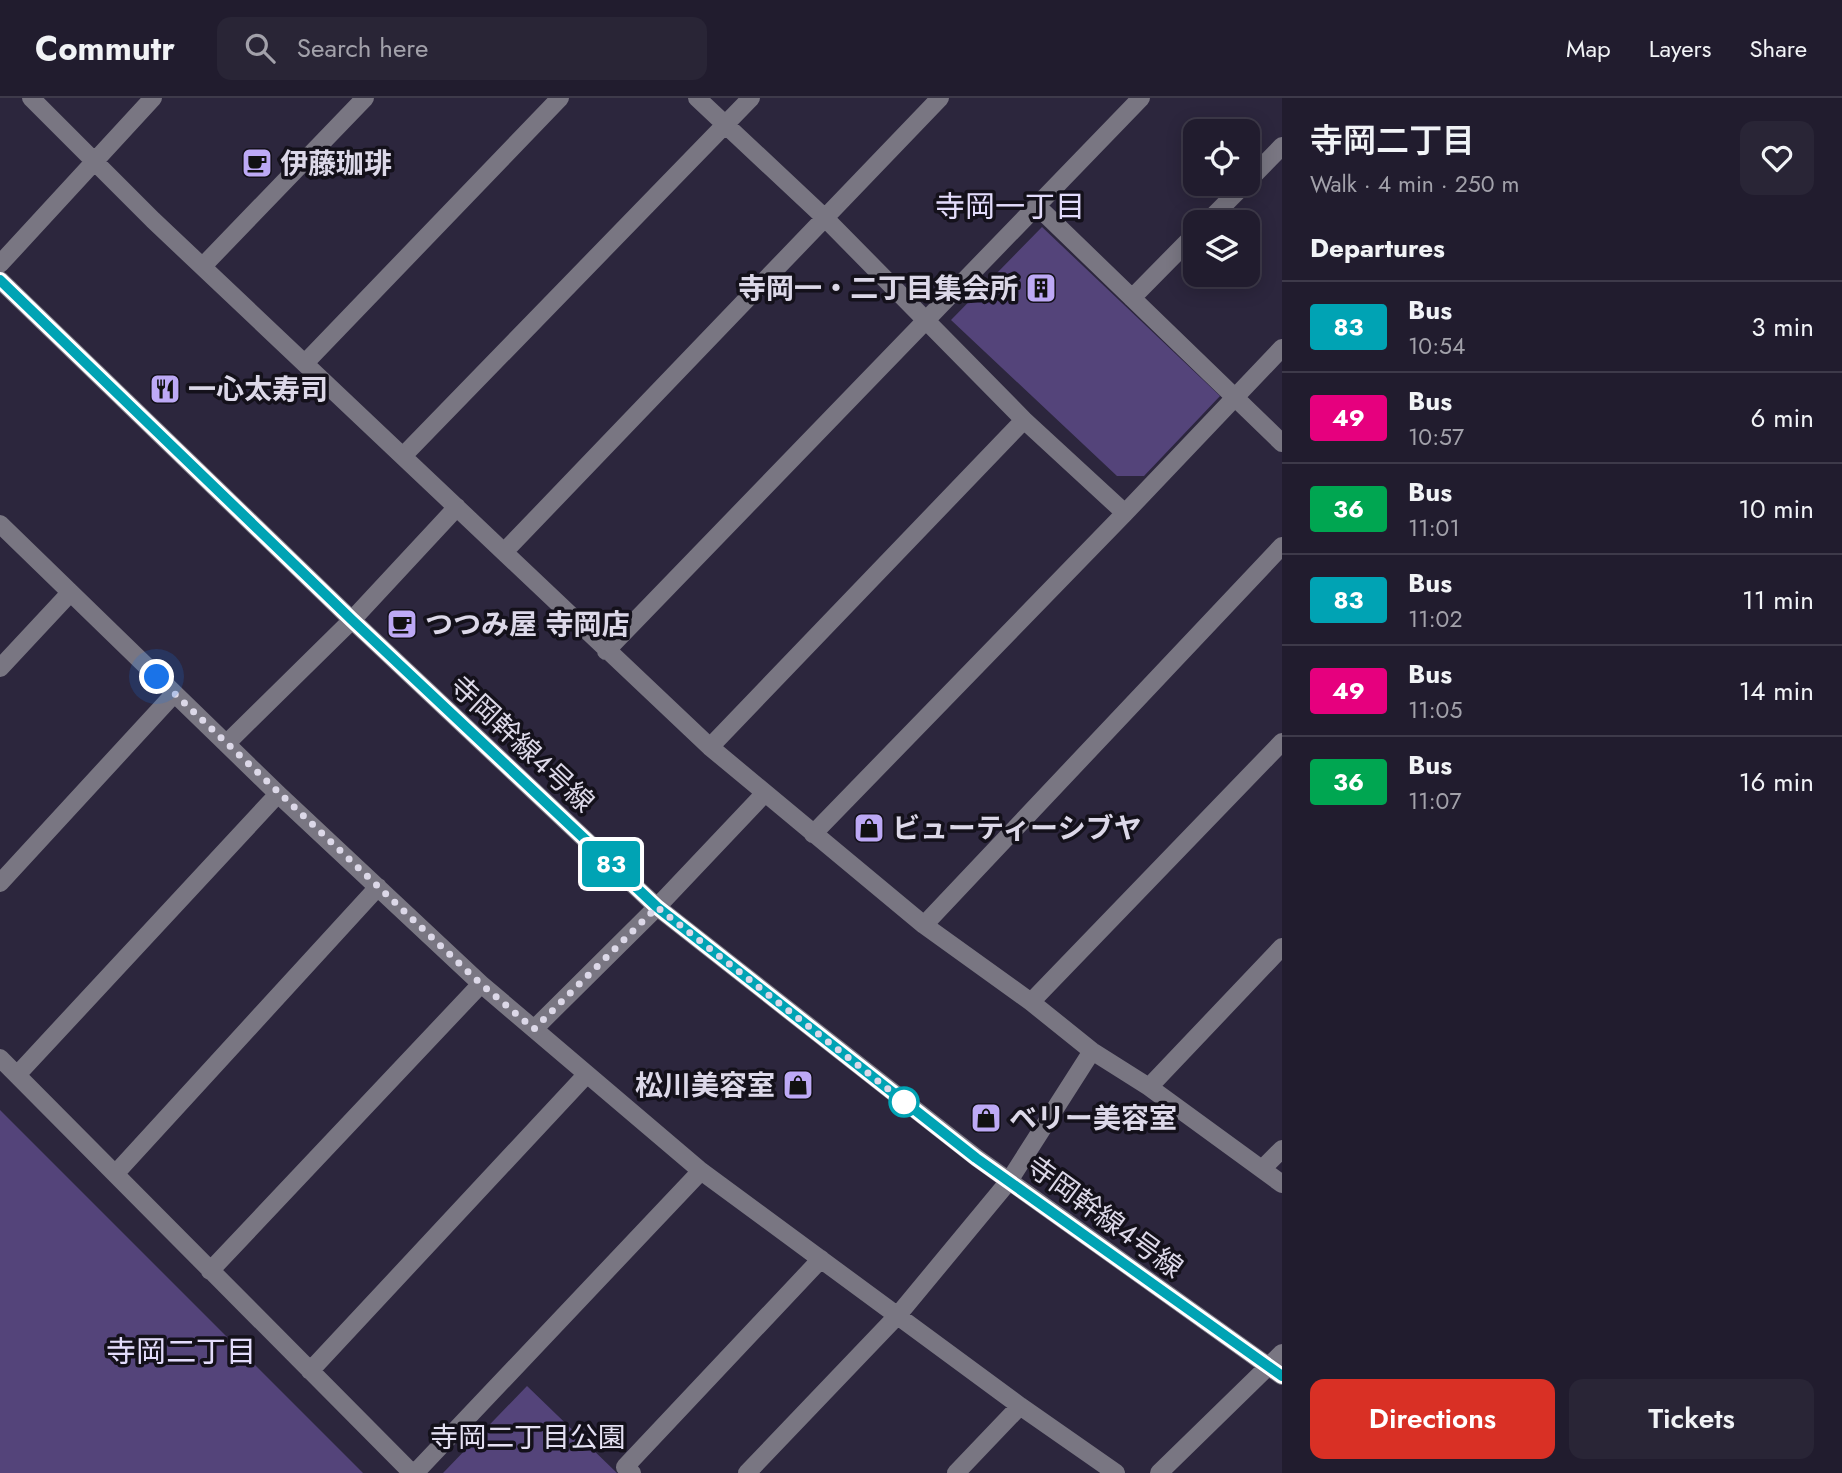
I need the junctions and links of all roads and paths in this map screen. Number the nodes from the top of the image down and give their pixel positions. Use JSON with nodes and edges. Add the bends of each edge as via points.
{"nodes":[{"id":1,"x":31,"y":98,"type":"edge"},
{"id":2,"x":153,"y":98,"type":"edge"},
{"id":3,"x":365,"y":98,"type":"edge"},
{"id":4,"x":560,"y":98,"type":"edge"},
{"id":5,"x":696,"y":98,"type":"edge"},
{"id":6,"x":751,"y":98,"type":"edge"},
{"id":7,"x":940,"y":98,"type":"edge"},
{"id":8,"x":1141,"y":98,"type":"edge"},
{"id":9,"x":724,"y":125,"type":"junction"},
{"id":10,"x":1282,"y":146,"type":"edge"},
{"id":11,"x":93,"y":161,"type":"junction"},
{"id":12,"x":1260,"y":169,"type":"edge"},
{"id":13,"x":1234,"y":196,"type":"edge"},
{"id":14,"x":1037,"y":206,"type":"junction"},
{"id":15,"x":1219,"y":210,"type":"edge"},
{"id":16,"x":825,"y":218,"type":"junction"},
{"id":17,"x":1183,"y":246,"type":"edge"},
{"id":18,"x":0,"y":264,"type":"edge"},
{"id":19,"x":203,"y":266,"type":"junction"},
{"id":20,"x":0,"y":280,"type":"edge"},
{"id":21,"x":1132,"y":298,"type":"junction"},
{"id":22,"x":926,"y":321,"type":"junction"},
{"id":23,"x":1282,"y":348,"type":"edge"},
{"id":24,"x":305,"y":363,"type":"junction"},
{"id":25,"x":1235,"y":397,"type":"junction"},
{"id":26,"x":1024,"y":420,"type":"junction"},
{"id":27,"x":1282,"y":443,"type":"edge"},
{"id":28,"x":403,"y":456,"type":"junction"},
{"id":29,"x":457,"y":507,"type":"junction"},
{"id":30,"x":1125,"y":513,"type":"junction"},
{"id":31,"x":0,"y":524,"type":"edge"},
{"id":32,"x":1282,"y":546,"type":"edge"},
{"id":33,"x":504,"y":552,"type":"junction"},
{"id":34,"x":70,"y":593,"type":"junction"},
{"id":35,"x":352,"y":620,"type":"junction"},
{"id":36,"x":606,"y":651,"type":"junction"},
{"id":37,"x":0,"y":668,"type":"edge"},
{"id":38,"x":174,"y":694,"type":"junction"},
{"id":39,"x":1282,"y":742,"type":"edge"},
{"id":40,"x":227,"y":743,"type":"junction"},
{"id":41,"x":710,"y":747,"type":"junction"},
{"id":42,"x":278,"y":793,"type":"junction"},
{"id":43,"x":765,"y":793,"type":"junction"},
{"id":44,"x":813,"y":834,"type":"junction"},
{"id":45,"x":0,"y":883,"type":"edge"},
{"id":46,"x":378,"y":887,"type":"junction"},
{"id":47,"x":657,"y":907,"type":"junction"},
{"id":48,"x":924,"y":925,"type":"junction"},
{"id":49,"x":1282,"y":947,"type":"edge"},
{"id":50,"x":481,"y":984,"type":"junction"},
{"id":51,"x":1031,"y":1002,"type":"junction"},
{"id":52,"x":534,"y":1029,"type":"junction"},
{"id":53,"x":1092,"y":1051,"type":"junction"},
{"id":54,"x":0,"y":1058,"type":"edge"},
{"id":55,"x":587,"y":1074,"type":"junction"},
{"id":56,"x":17,"y":1075,"type":"junction"},
{"id":57,"x":1149,"y":1087,"type":"junction"},
{"id":58,"x":1282,"y":1149,"type":"edge"},
{"id":59,"x":1262,"y":1169,"type":"junction"},
{"id":60,"x":701,"y":1171,"type":"junction"},
{"id":61,"x":116,"y":1173,"type":"junction"},
{"id":62,"x":1009,"y":1181,"type":"junction"},
{"id":63,"x":1282,"y":1184,"type":"edge"},
{"id":64,"x":821,"y":1259,"type":"junction"},
{"id":65,"x":210,"y":1271,"type":"junction"},
{"id":66,"x":898,"y":1315,"type":"junction"},
{"id":67,"x":1278,"y":1365,"type":"edge"},
{"id":68,"x":310,"y":1371,"type":"junction"},
{"id":69,"x":1020,"y":1406,"type":"junction"},
{"id":70,"x":414,"y":1473,"type":"edge"},
{"id":71,"x":632,"y":1473,"type":"edge"},
{"id":72,"x":747,"y":1473,"type":"edge"},
{"id":73,"x":956,"y":1473,"type":"edge"},
{"id":74,"x":1116,"y":1473,"type":"edge"},
{"id":75,"x":1159,"y":1473,"type":"edge"}],
"edges":[{"from":1,"to":11,"type":"street"},
{"from":2,"to":11,"type":"street"},
{"from":3,"to":19,"type":"street"},
{"from":4,"to":24,"type":"street"},
{"from":5,"to":9,"type":"street"},
{"from":6,"to":9,"type":"street"},
{"from":7,"to":16,"type":"street"},
{"from":8,"to":14,"type":"street"},
{"from":9,"to":16,"type":"street"},
{"from":9,"to":28,"type":"street"},
{"from":10,"to":12,"type":"street"},
{"from":11,"to":18,"type":"street"},
{"from":11,"to":19,"type":"street"},
{"from":13,"to":15,"type":"street"},
{"from":14,"to":21,"type":"street"},
{"from":14,"to":22,"type":"street"},
{"from":16,"to":22,"type":"street"},
{"from":16,"to":33,"type":"street"},
{"from":17,"to":21,"type":"street"},
{"from":19,"to":24,"type":"street"},
{"from":20,"to":35,"type":"street","name":"寺岡幹線4号線"},
{"from":21,"to":25,"type":"street"},
{"from":22,"to":26,"type":"street"},
{"from":22,"to":36,"type":"street"},
{"from":23,"to":25,"type":"street"},
{"from":24,"to":28,"type":"street"},
{"from":25,"to":27,"type":"street"},
{"from":25,"to":30,"type":"street"},
{"from":26,"to":30,"type":"street"},
{"from":26,"to":41,"type":"street"},
{"from":28,"to":29,"type":"street"},
{"from":29,"to":33,"type":"street"},
{"from":29,"to":35,"type":"street"},
{"from":30,"to":44,"type":"street"},
{"from":31,"to":34,"type":"street"},
{"from":32,"to":48,"type":"street"},
{"from":33,"to":36,"type":"street"},
{"from":34,"to":37,"type":"street"},
{"from":34,"to":38,"type":"street"},
{"from":35,"to":40,"type":"street"},
{"from":35,"to":47,"type":"street","name":"寺岡幹線4号線"},
{"from":36,"to":41,"type":"street"},
{"from":38,"to":40,"type":"street"},
{"from":38,"to":45,"type":"street"},
{"from":39,"to":51,"type":"street"},
{"from":40,"to":42,"type":"street"},
{"from":41,"to":43,"type":"street"},
{"from":42,"to":46,"type":"street"},
{"from":42,"to":56,"type":"street"},
{"from":43,"to":44,"type":"street"},
{"from":43,"to":47,"type":"street"},
{"from":44,"to":48,"type":"street"},
{"from":46,"to":50,"type":"street"},
{"from":46,"to":61,"type":"street"},
{"from":47,"to":52,"type":"street"},
{"from":47,"to":62,"type":"street","name":"寺岡幹線4号線"},
{"from":48,"to":51,"type":"street"},
{"from":49,"to":57,"type":"street"},
{"from":50,"to":52,"type":"street"},
{"from":50,"to":65,"type":"street"},
{"from":51,"to":53,"type":"street"},
{"from":52,"to":55,"type":"street"},
{"from":53,"to":57,"type":"street"},
{"from":53,"to":62,"type":"street"},
{"from":54,"to":56,"type":"street"},
{"from":55,"to":60,"type":"street"},
{"from":55,"to":68,"type":"street"},
{"from":56,"to":61,"type":"street"},
{"from":57,"to":59,"type":"street"},
{"from":58,"to":59,"type":"street"},
{"from":59,"to":63,"type":"street"},
{"from":60,"to":64,"type":"street"},
{"from":60,"to":70,"type":"street"},
{"from":61,"to":65,"type":"street"},
{"from":62,"to":66,"type":"street"},
{"from":62,"to":67,"type":"street","name":"寺岡幹線4号線"},
{"from":64,"to":66,"type":"street"},
{"from":64,"to":71,"type":"street","via":[[625,1467]]},
{"from":65,"to":68,"type":"street"},
{"from":66,"to":69,"type":"street"},
{"from":66,"to":72,"type":"street"},
{"from":67,"to":75,"type":"street"},
{"from":68,"to":70,"type":"street"},
{"from":69,"to":73,"type":"street"},
{"from":69,"to":74,"type":"street"}]}
